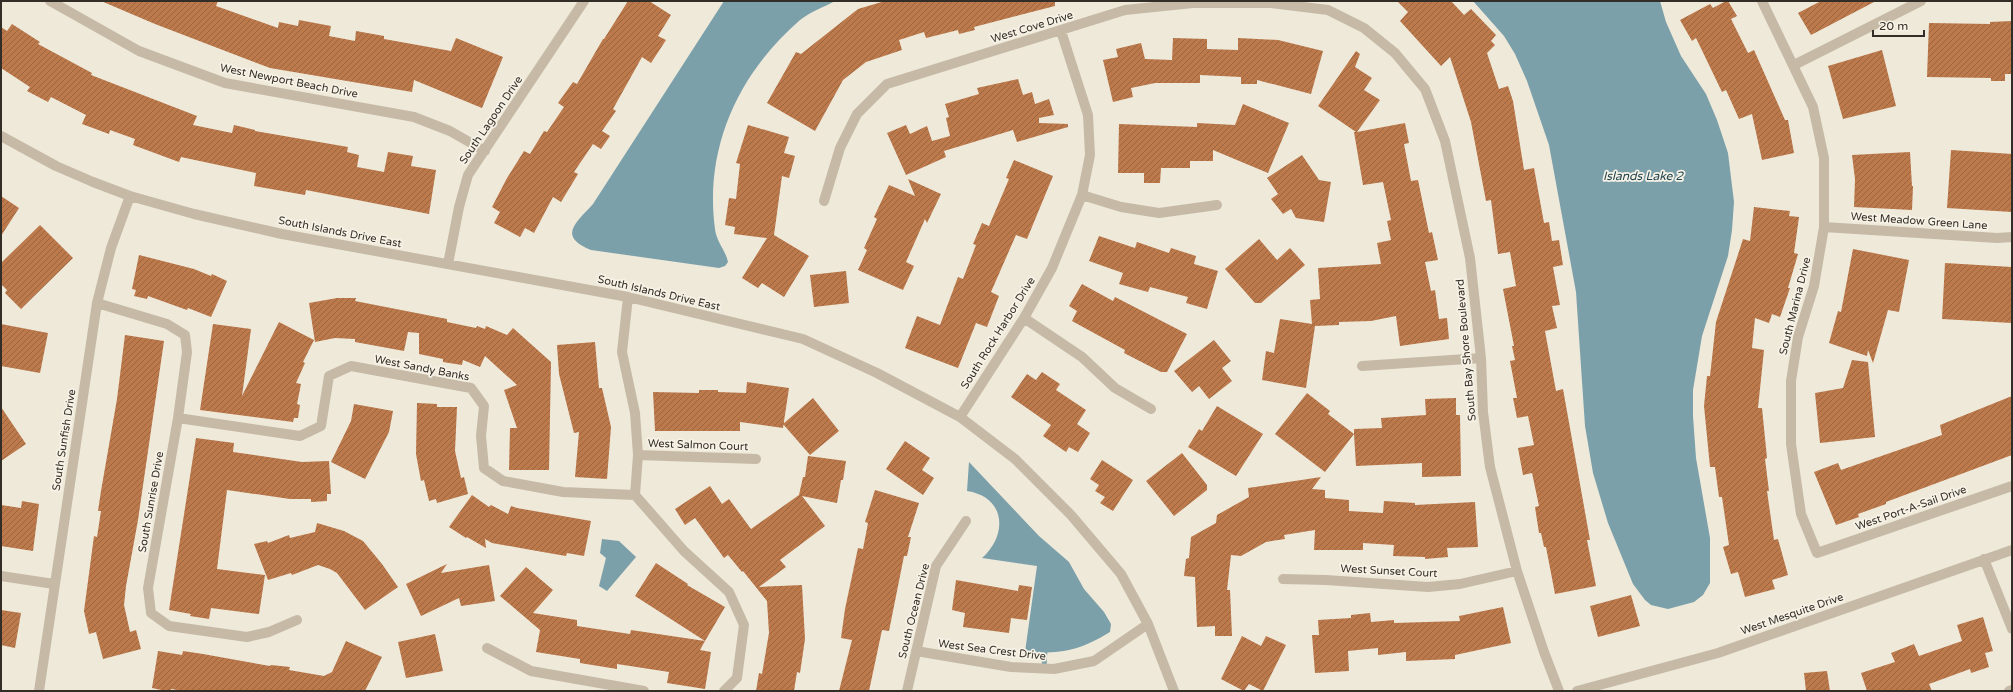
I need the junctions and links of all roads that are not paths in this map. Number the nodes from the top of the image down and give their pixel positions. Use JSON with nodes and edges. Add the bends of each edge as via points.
{"nodes":[{"id":1,"x":50,"y":1,"type":"edge"},
{"id":2,"x":584,"y":1,"type":"edge"},
{"id":3,"x":1762,"y":1,"type":"edge"},
{"id":4,"x":1921,"y":1,"type":"edge"},
{"id":5,"x":1364,"y":28,"type":"joint"},
{"id":6,"x":1061,"y":31,"type":"junction"},
{"id":7,"x":1794,"y":65,"type":"junction"},
{"id":8,"x":1,"y":136,"type":"edge"},
{"id":9,"x":485,"y":151,"type":"junction"},
{"id":10,"x":1082,"y":194,"type":"junction"},
{"id":11,"x":130,"y":196,"type":"junction"},
{"id":12,"x":824,"y":201,"type":"dead end"},
{"id":13,"x":1217,"y":205,"type":"dead end"},
{"id":14,"x":1824,"y":227,"type":"junction"},
{"id":15,"x":2012,"y":238,"type":"edge"},
{"id":16,"x":448,"y":264,"type":"junction"},
{"id":17,"x":628,"y":297,"type":"junction"},
{"id":18,"x":97,"y":303,"type":"junction"},
{"id":19,"x":1024,"y":318,"type":"junction"},
{"id":20,"x":1481,"y":358,"type":"junction"},
{"id":21,"x":1362,"y":366,"type":"dead end"},
{"id":22,"x":1151,"y":409,"type":"dead end"},
{"id":23,"x":960,"y":417,"type":"junction"},
{"id":24,"x":178,"y":418,"type":"junction"},
{"id":25,"x":638,"y":455,"type":"junction"},
{"id":26,"x":756,"y":459,"type":"dead end"},
{"id":27,"x":2012,"y":486,"type":"edge"},
{"id":28,"x":635,"y":495,"type":"junction"},
{"id":29,"x":966,"y":521,"type":"dead end"},
{"id":30,"x":2012,"y":550,"type":"edge"},
{"id":31,"x":1817,"y":553,"type":"joint"},
{"id":32,"x":1984,"y":559,"type":"junction"},
{"id":33,"x":1517,"y":571,"type":"junction"},
{"id":34,"x":1,"y":576,"type":"edge"},
{"id":35,"x":1283,"y":579,"type":"dead end"},
{"id":36,"x":54,"y":584,"type":"junction"},
{"id":37,"x":297,"y":620,"type":"dead end"},
{"id":38,"x":1148,"y":624,"type":"junction"},
{"id":39,"x":2012,"y":629,"type":"edge"},
{"id":40,"x":487,"y":648,"type":"dead end"},
{"id":41,"x":916,"y":652,"type":"junction"},
{"id":42,"x":2012,"y":690,"type":"edge"},
{"id":43,"x":39,"y":691,"type":"edge"},
{"id":44,"x":644,"y":691,"type":"edge"},
{"id":45,"x":724,"y":691,"type":"edge"},
{"id":46,"x":907,"y":691,"type":"edge"},
{"id":47,"x":1174,"y":691,"type":"edge"},
{"id":48,"x":1559,"y":691,"type":"edge"},
{"id":49,"x":1577,"y":691,"type":"edge"},
{"id":50,"x":2009,"y":691,"type":"edge"}],
"edges":[{"from":1,"to":9,"type":"street","name":"West Newport Beach Drive","via":[[140,51],[225,83],[414,117],[450,132]]},
{"from":2,"to":9,"type":"street","name":"South Lagoon Drive"},
{"from":3,"to":7,"type":"street","name":"South Marina Drive"},
{"from":4,"to":7,"type":"street"},
{"from":5,"to":6,"type":"street","name":"West Cove Drive","via":[[1328,10],[1271,3],[1193,2],[1125,10]]},
{"from":5,"to":20,"type":"street","name":"South Bay Shore Boulevard","via":[[1395,53],[1425,88],[1445,141],[1470,258]]},
{"from":6,"to":10,"type":"street","name":"South Rock Harbor Drive","via":[[1088,115],[1090,155]]},
{"from":6,"to":12,"type":"street","name":"West Cove Drive","via":[[887,84],[857,114],[840,148]]},
{"from":7,"to":14,"type":"street","name":"South Marina Drive","via":[[1813,107],[1824,158]]},
{"from":8,"to":11,"type":"street","name":"South Islands Drive East","via":[[56,166]]},
{"from":9,"to":16,"type":"street","name":"South Lagoon Drive","via":[[468,175]]},
{"from":10,"to":13,"type":"street","via":[[1121,207],[1159,213]]},
{"from":10,"to":19,"type":"street","name":"South Rock Harbor Drive","via":[[1052,268]]},
{"from":11,"to":16,"type":"street","name":"South Islands Drive East","via":[[282,234]]},
{"from":11,"to":18,"type":"street","name":"South Sunfish Drive"},
{"from":14,"to":15,"type":"street","name":"West Meadow Green Lane"},
{"from":14,"to":31,"type":"street","name":"South Marina Drive","via":[[1814,286],[1798,336],[1791,381],[1791,444],[1801,514]]},
{"from":16,"to":17,"type":"street","name":"South Islands Drive East"},
{"from":17,"to":23,"type":"street","name":"South Islands Drive East","via":[[803,339],[877,373]]},
{"from":17,"to":25,"type":"street","via":[[622,352],[635,413]]},
{"from":18,"to":24,"type":"street","name":"South Sunrise Drive","via":[[167,324],[185,335],[187,352]]},
{"from":18,"to":36,"type":"street","name":"South Sunfish Drive"},
{"from":19,"to":22,"type":"street","via":[[1082,357],[1115,388]]},
{"from":19,"to":23,"type":"street","name":"South Rock Harbor Drive"},
{"from":20,"to":21,"type":"street"},
{"from":20,"to":33,"type":"street","name":"South Bay Shore Boulevard","via":[[1483,412],[1490,466]]},
{"from":23,"to":38,"type":"street","name":"South Islands Drive East","via":[[1015,459],[1071,515],[1121,574]]},
{"from":24,"to":28,"type":"street","name":"West Sandy Banks","via":[[300,436],[321,426],[329,376],[351,366],[471,388],[484,406],[481,436],[484,468],[504,481],[563,492]]},
{"from":24,"to":37,"type":"street","name":"South Sunrise Drive","via":[[148,588],[151,613],[168,626],[247,637],[269,632]]},
{"from":25,"to":26,"type":"street","name":"West Salmon Court"},
{"from":25,"to":28,"type":"street"},
{"from":27,"to":31,"type":"street","name":"West Port-A-Sail Drive"},
{"from":28,"to":45,"type":"street","via":[[684,551],[729,592],[744,625],[737,678]]},
{"from":29,"to":41,"type":"street","name":"South Ocean Drive","via":[[936,566]]},
{"from":30,"to":32,"type":"street","name":"West Mesquite Drive"},
{"from":32,"to":39,"type":"street"},
{"from":32,"to":49,"type":"street","name":"West Mesquite Drive","via":[[1718,653]]},
{"from":33,"to":35,"type":"street","name":"West Sunset Court","via":[[1460,584],[1428,587]]},
{"from":33,"to":48,"type":"street","name":"South Bay Shore Boulevard"},
{"from":34,"to":36,"type":"street"},
{"from":36,"to":43,"type":"street","name":"South Sunfish Drive"},
{"from":38,"to":41,"type":"street","name":"West Sea Crest Drive","via":[[1094,661],[1054,669],[1011,667]]},
{"from":38,"to":47,"type":"street","name":"South Islands Drive East"},
{"from":40,"to":44,"type":"street","via":[[531,672]]},
{"from":41,"to":46,"type":"street","name":"South Ocean Drive"},
{"from":42,"to":50,"type":"street"}]}
